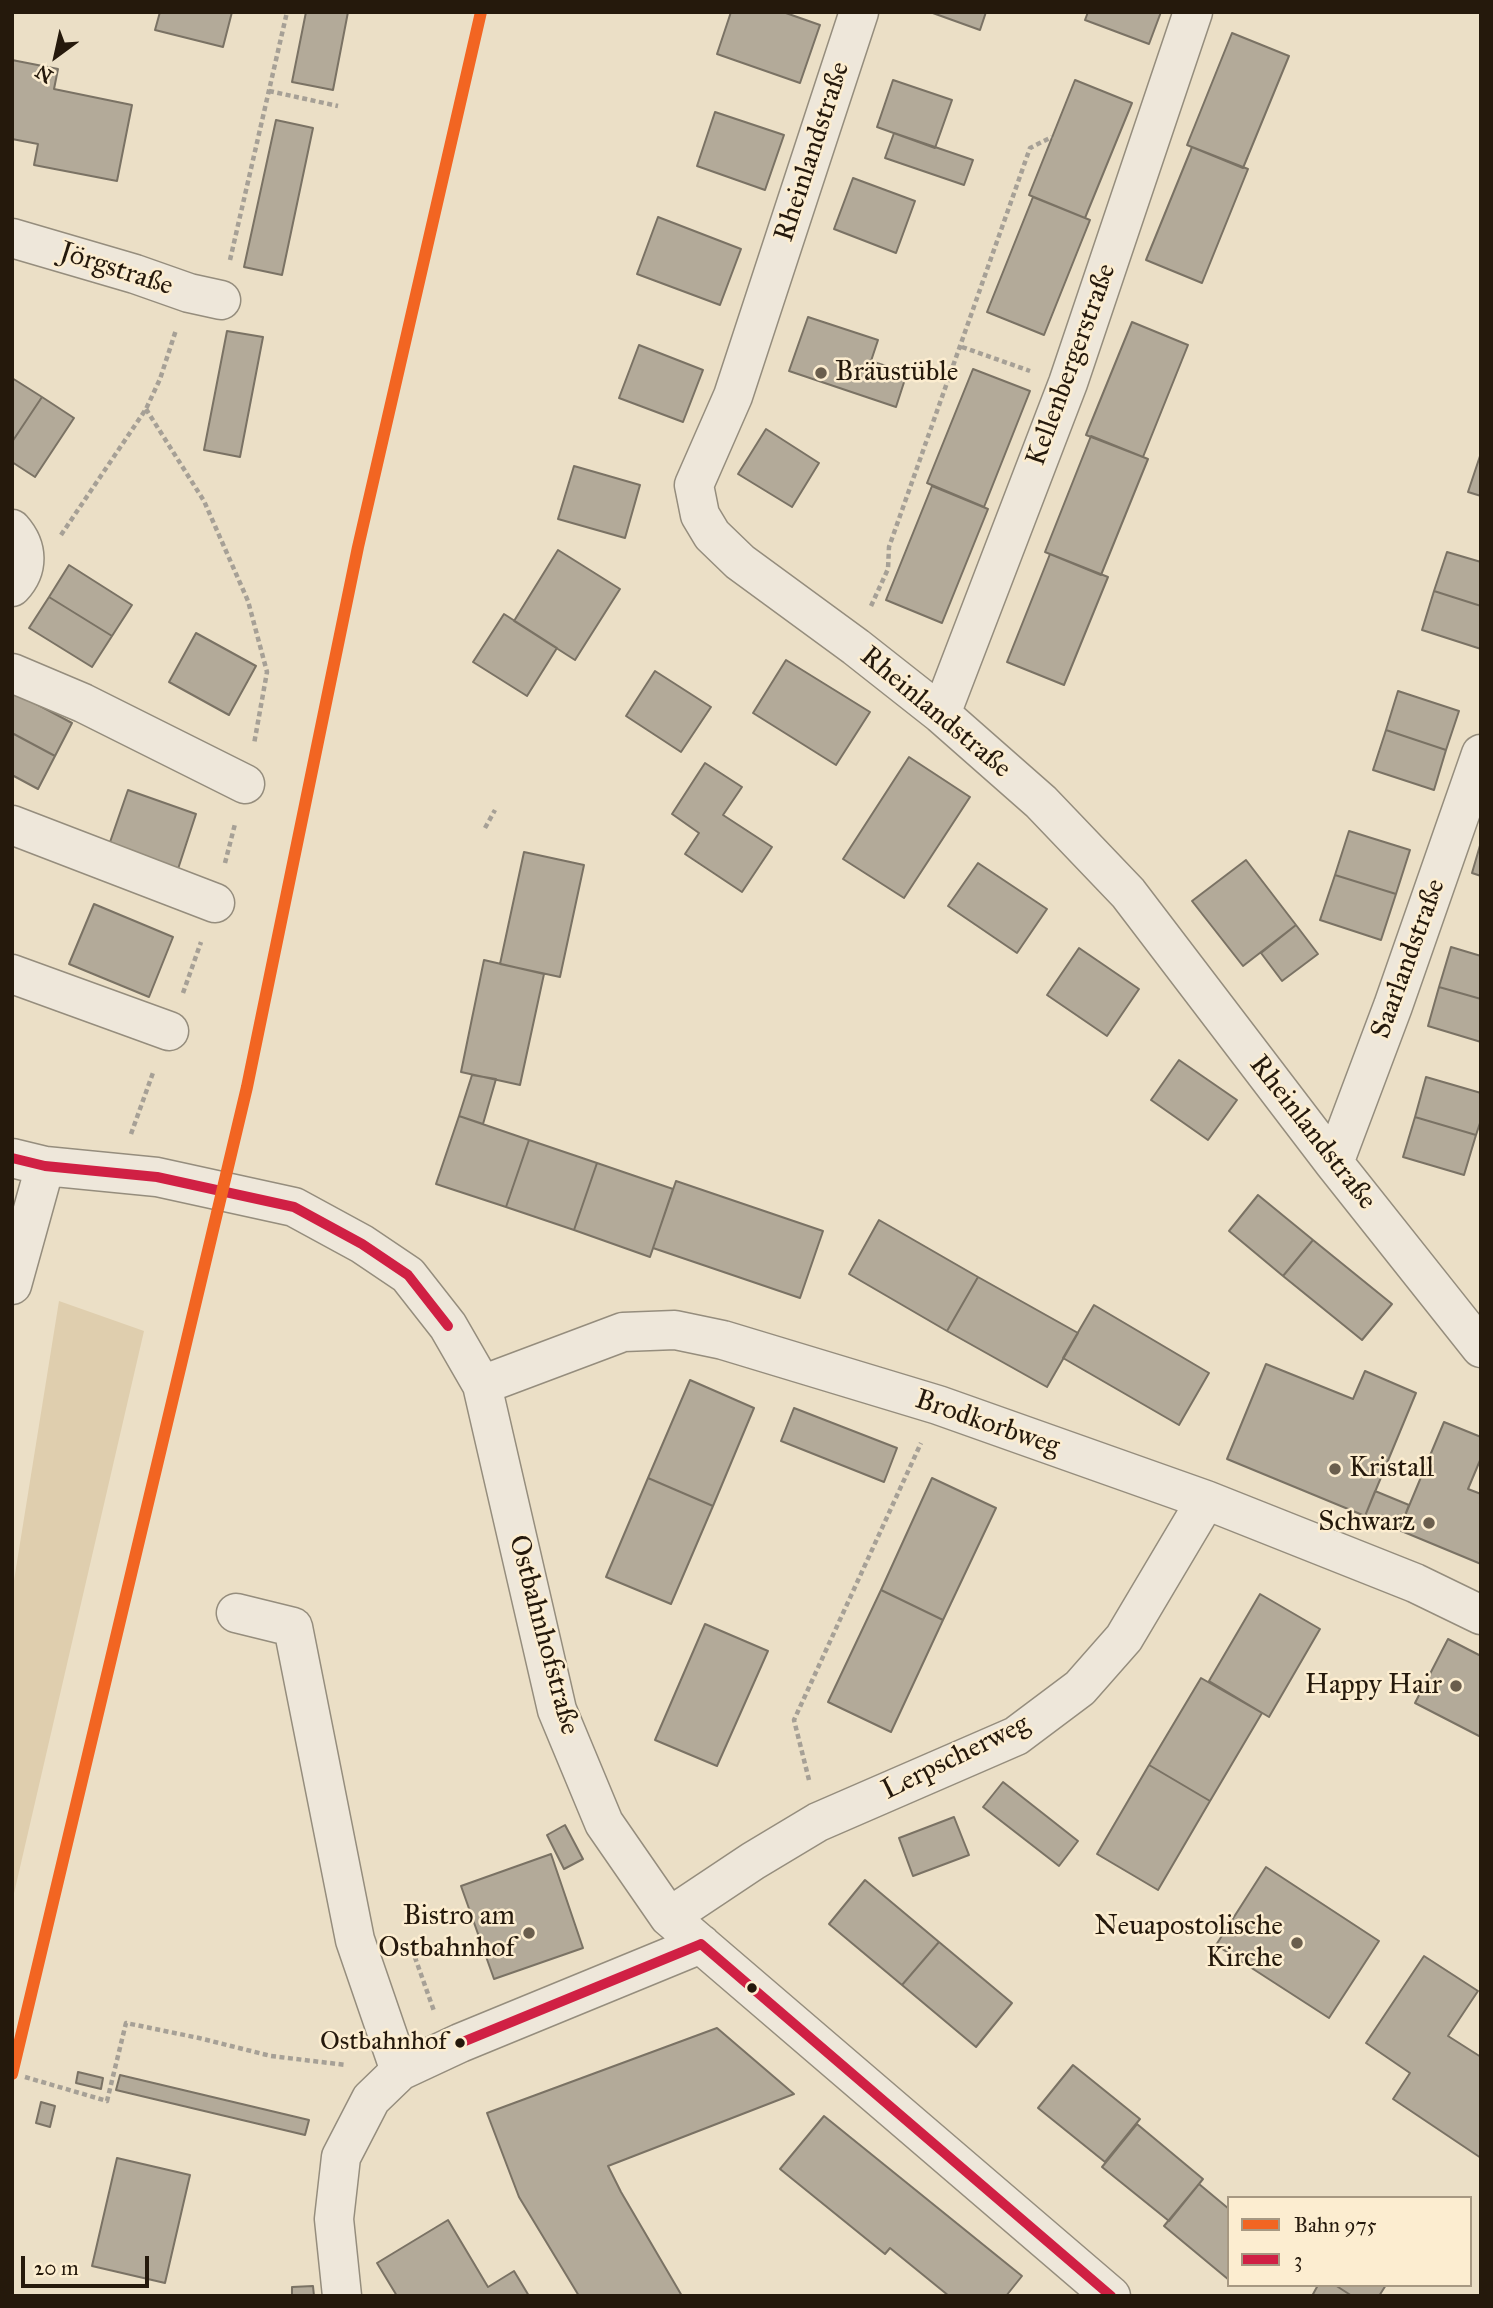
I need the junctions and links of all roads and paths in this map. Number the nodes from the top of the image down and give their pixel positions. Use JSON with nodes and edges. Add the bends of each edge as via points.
{"nodes":[{"id":1,"x":288,"y":12,"type":"edge"},
{"id":2,"x":859,"y":12,"type":"edge"},
{"id":3,"x":1193,"y":12,"type":"edge"},
{"id":4,"x":269,"y":91,"type":"junction"},
{"id":5,"x":338,"y":106,"type":"dead end"},
{"id":6,"x":1052,"y":137,"type":"dead end"},
{"id":7,"x":12,"y":238,"type":"edge"},
{"id":8,"x":205,"y":296,"type":"junction"},
{"id":9,"x":962,"y":347,"type":"junction"},
{"id":10,"x":1068,"y":383,"type":"junction"},
{"id":11,"x":18,"y":539,"type":"edge"},
{"id":12,"x":12,"y":587,"type":"edge"},
{"id":13,"x":872,"y":603,"type":"dead end"},
{"id":14,"x":12,"y":673,"type":"edge"},
{"id":15,"x":941,"y":715,"type":"junction"},
{"id":16,"x":1481,"y":754,"type":"edge"},
{"id":17,"x":245,"y":784,"type":"dead end"},
{"id":18,"x":495,"y":810,"type":"dead end"},
{"id":19,"x":12,"y":825,"type":"edge"},
{"id":20,"x":485,"y":828,"type":"dead end"},
{"id":21,"x":215,"y":903,"type":"dead end"},
{"id":22,"x":12,"y":974,"type":"edge"},
{"id":23,"x":169,"y":1031,"type":"dead end"},
{"id":24,"x":29,"y":1162,"type":"edge"},
{"id":25,"x":1334,"y":1163,"type":"junction"},
{"id":26,"x":12,"y":1285,"type":"edge"},
{"id":27,"x":1481,"y":1348,"type":"edge"},
{"id":28,"x":482,"y":1385,"type":"junction"},
{"id":29,"x":938,"y":1405,"type":"junction"},
{"id":30,"x":1206,"y":1500,"type":"junction"},
{"id":31,"x":236,"y":1613,"type":"dead end"},
{"id":32,"x":1481,"y":1615,"type":"edge"},
{"id":33,"x":818,"y":1822,"type":"junction"},
{"id":34,"x":669,"y":1917,"type":"junction"},
{"id":35,"x":701,"y":1944,"type":"junction"},
{"id":36,"x":412,"y":1949,"type":"dead end"},
{"id":37,"x":394,"y":2056,"type":"junction"},
{"id":38,"x":25,"y":2077,"type":"dead end"},
{"id":39,"x":342,"y":2296,"type":"edge"},
{"id":40,"x":1111,"y":2296,"type":"edge"}],
"edges":[{"from":1,"to":4,"type":"path"},
{"from":2,"to":15,"type":"street","name":"Rheinlandstraße","via":[[733,396],[694,485],[700,515],[712,535],[740,562]]},
{"from":3,"to":10,"type":"street","name":"Kellenbergerstraße"},
{"from":4,"to":5,"type":"path"},
{"from":4,"to":8,"type":"path"},
{"from":6,"to":9,"type":"path","via":[[1030,148]]},
{"from":7,"to":8,"type":"street","name":"Jörgstraße"},
{"from":8,"to":11,"type":"path","via":[[146,409],[62,535]]},
{"from":9,"to":10,"type":"path"},
{"from":9,"to":13,"type":"path","via":[[889,547],[888,569]]},
{"from":10,"to":15,"type":"street","name":"Kellenbergerstraße"},
{"from":11,"to":12,"type":"street","via":[[25,562]]},
{"from":14,"to":17,"type":"street"},
{"from":15,"to":25,"type":"street","name":"Rheinlandstraße","via":[[1041,802],[1128,893]]},
{"from":16,"to":25,"type":"street","name":"Saarlandstraße"},
{"from":18,"to":20,"type":"path"},
{"from":19,"to":21,"type":"street"},
{"from":22,"to":23,"type":"street"},
{"from":24,"to":26,"type":"street"},
{"from":24,"to":28,"type":"street","name":"Ostbahnhofstraße","via":[[157,1177],[294,1207],[408,1275],[448,1326]]},
{"from":25,"to":27,"type":"street","name":"Rheinlandstraße"},
{"from":28,"to":29,"type":"street","name":"Brodkorbweg","via":[[623,1332],[675,1330],[723,1340]]},
{"from":28,"to":34,"type":"street","name":"Ostbahnhofstraße","via":[[557,1710],[604,1823]]},
{"from":29,"to":30,"type":"street","name":"Brodkorbweg"},
{"from":29,"to":33,"type":"path","via":[[794,1720]]},
{"from":30,"to":32,"type":"street","name":"Brodkorbweg","via":[[1415,1583]]},
{"from":30,"to":33,"type":"street","name":"Lerpscherweg","via":[[1124,1638],[1080,1688],[1016,1737]]},
{"from":31,"to":37,"type":"street","via":[[293,1627],[355,1940]]},
{"from":33,"to":34,"type":"street","name":"Lerpscherweg"},
{"from":34,"to":35,"type":"street","name":"Ostbahnhofstraße"},
{"from":35,"to":37,"type":"street","via":[[460,2043]]},
{"from":35,"to":40,"type":"street","name":"Ostbahnhofstraße"},
{"from":36,"to":37,"type":"path","via":[[435,2014]]},
{"from":37,"to":38,"type":"path","via":[[348,2066],[271,2056],[126,2023],[107,2101]]},
{"from":37,"to":39,"type":"street","via":[[341,2157],[334,2219]]}]}
